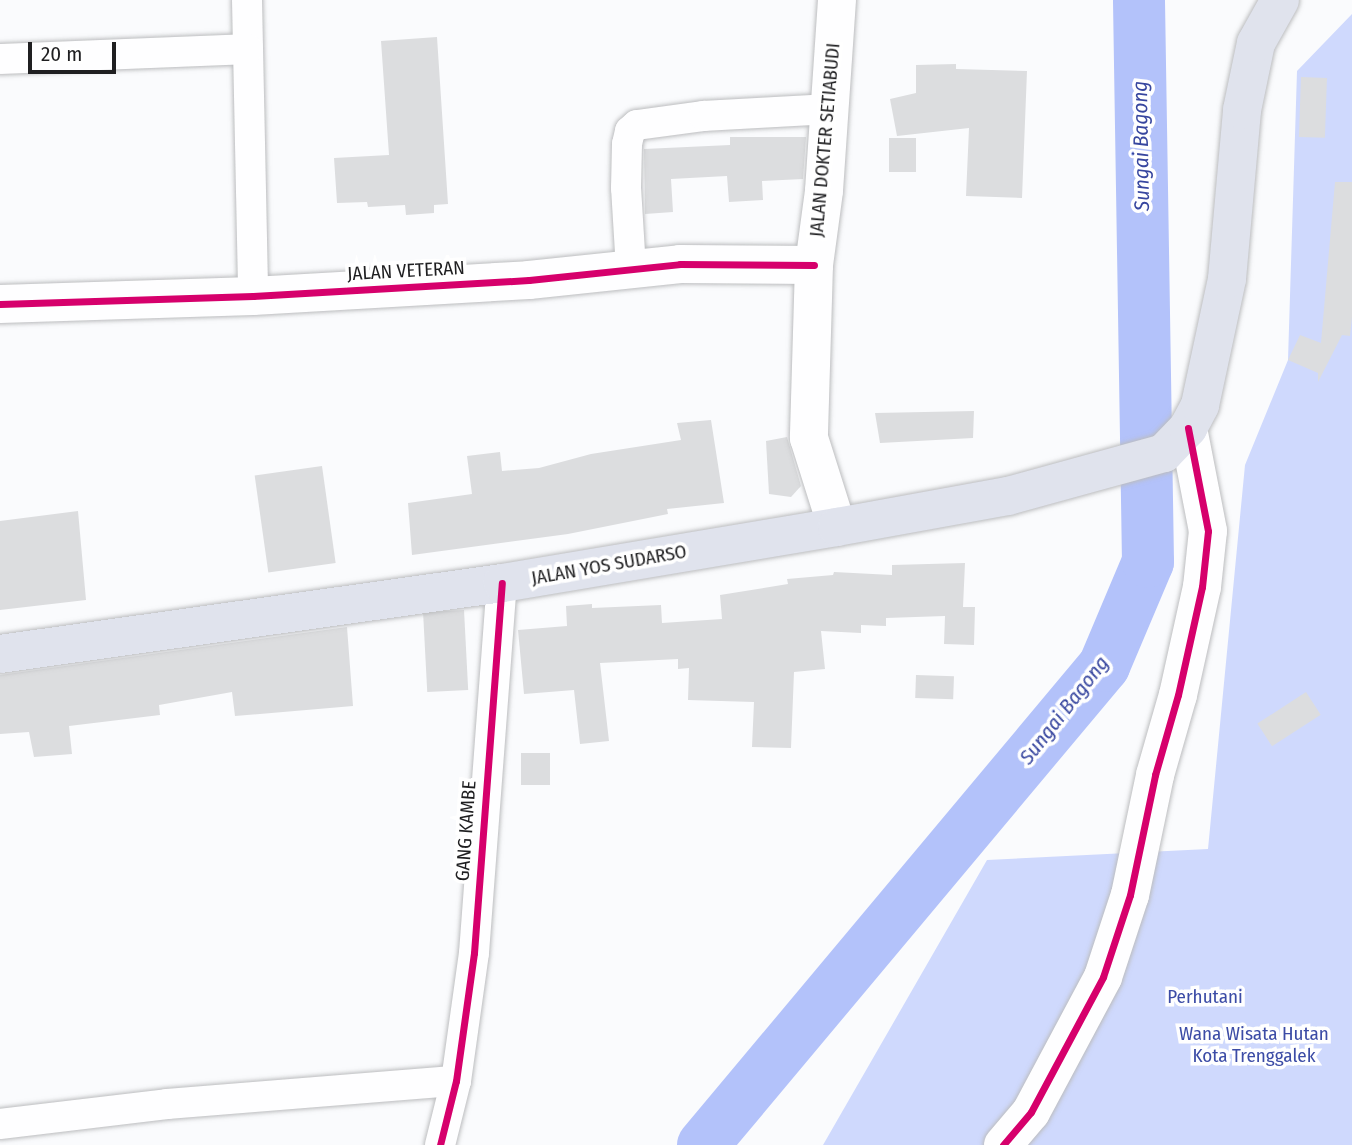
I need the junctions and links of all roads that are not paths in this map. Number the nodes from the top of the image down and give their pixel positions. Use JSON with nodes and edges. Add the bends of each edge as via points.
{"nodes":[{"id":1,"x":247,"y":0,"type":"edge"},
{"id":2,"x":837,"y":0,"type":"edge"},
{"id":3,"x":1280,"y":0,"type":"edge"},
{"id":4,"x":248,"y":49,"type":"junction"},
{"id":5,"x":0,"y":59,"type":"edge"},
{"id":6,"x":829,"y":109,"type":"junction"},
{"id":7,"x":814,"y":265,"type":"junction"},
{"id":8,"x":631,"y":269,"type":"junction"},
{"id":9,"x":253,"y":296,"type":"junction"},
{"id":10,"x":0,"y":304,"type":"edge"},
{"id":11,"x":1176,"y":441,"type":"junction"},
{"id":12,"x":837,"y":527,"type":"junction"},
{"id":13,"x":502,"y":583,"type":"junction"},
{"id":14,"x":0,"y":654,"type":"edge"},
{"id":15,"x":456,"y":1081,"type":"junction"},
{"id":16,"x":0,"y":1124,"type":"edge"},
{"id":17,"x":440,"y":1145,"type":"edge"},
{"id":18,"x":1003,"y":1145,"type":"edge"}],
"edges":[{"from":1,"to":4,"type":"street"},
{"from":2,"to":6,"type":"street","name":"JALAN DOKTER SETIABUDI"},
{"from":3,"to":11,"type":"highway","via":[[1256,43],[1241,110],[1227,279],[1200,405]]},
{"from":4,"to":5,"type":"street"},
{"from":4,"to":9,"type":"street"},
{"from":6,"to":7,"type":"street","name":"JALAN DOKTER SETIABUDI"},
{"from":6,"to":8,"type":"street","via":[[637,125],[627,144]]},
{"from":7,"to":8,"type":"street","name":"JALAN VETERAN","via":[[680,264]]},
{"from":7,"to":12,"type":"street","name":"JALAN DOKTER SETIABUDI","via":[[809,438]]},
{"from":8,"to":9,"type":"street","name":"JALAN VETERAN","via":[[529,280]]},
{"from":9,"to":10,"type":"street","name":"JALAN VETERAN"},
{"from":11,"to":12,"type":"highway","name":"JALAN YOS SUDARSO","via":[[1008,496]]},
{"from":11,"to":18,"type":"street","via":[[1208,531],[1202,587],[1130,895],[1103,977],[1031,1112]]},
{"from":12,"to":13,"type":"highway","name":"JALAN YOS SUDARSO"},
{"from":13,"to":14,"type":"highway","name":"JALAN YOS SUDARSO"},
{"from":13,"to":15,"type":"street","name":"GANG KAMBE","via":[[474,953]]},
{"from":15,"to":16,"type":"street","via":[[167,1104]]},
{"from":15,"to":17,"type":"street","name":"GANG KAMBE"}]}
